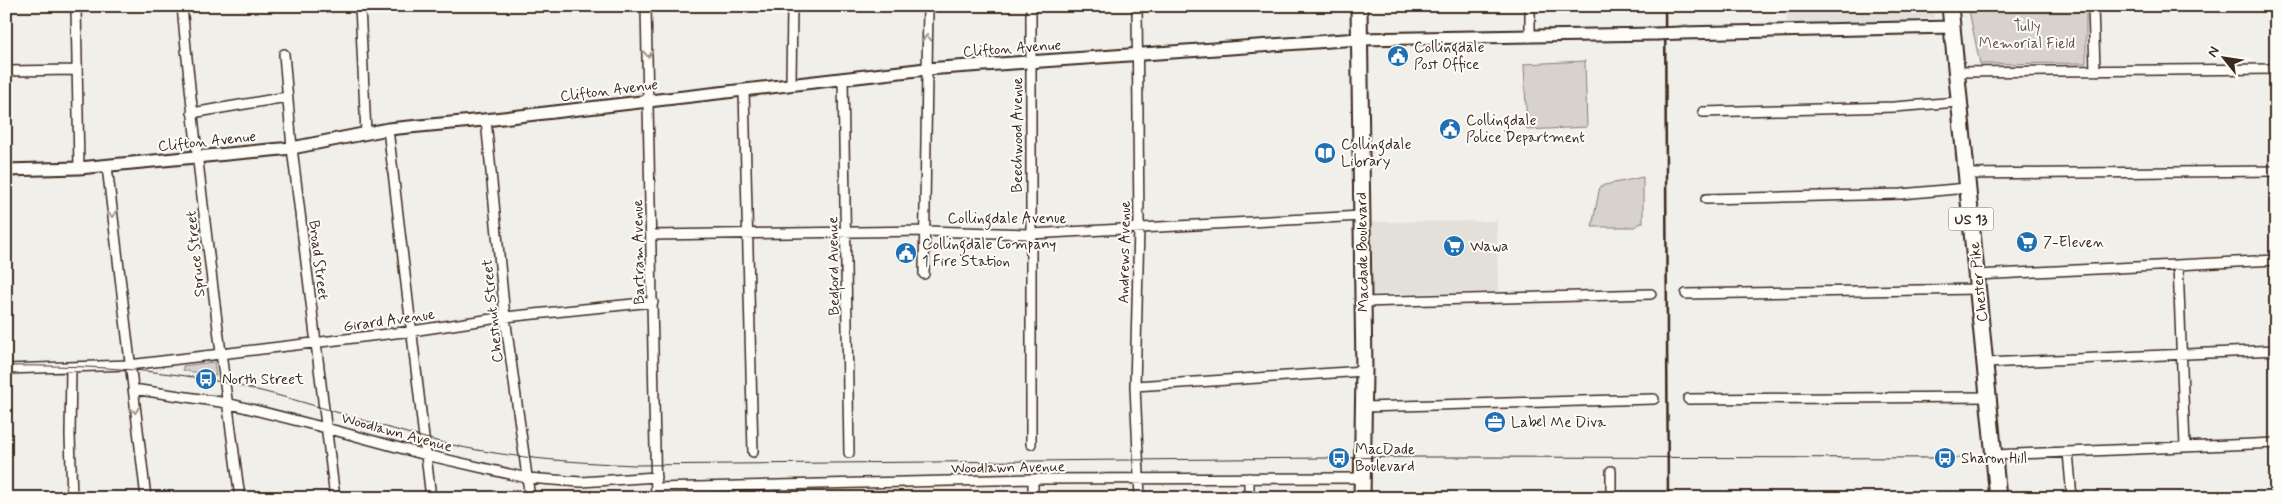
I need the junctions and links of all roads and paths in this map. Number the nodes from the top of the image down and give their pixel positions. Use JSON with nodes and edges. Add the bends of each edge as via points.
{"nodes":[{"id":1,"x":76,"y":6,"type":"edge"},
{"id":2,"x":182,"y":6,"type":"edge"},
{"id":3,"x":360,"y":6,"type":"edge"},
{"id":4,"x":646,"y":6,"type":"edge"},
{"id":5,"x":792,"y":6,"type":"edge"},
{"id":6,"x":928,"y":6,"type":"edge"},
{"id":7,"x":1031,"y":6,"type":"edge"},
{"id":8,"x":1137,"y":6,"type":"edge"},
{"id":9,"x":1359,"y":6,"type":"edge"},
{"id":10,"x":1530,"y":6,"type":"edge"},
{"id":11,"x":1950,"y":6,"type":"edge"},
{"id":12,"x":2093,"y":6,"type":"edge"},
{"id":13,"x":1952,"y":27,"type":"junction"},
{"id":14,"x":1530,"y":37,"type":"junction"},
{"id":15,"x":1358,"y":39,"type":"junction"},
{"id":16,"x":1138,"y":53,"type":"junction"},
{"id":17,"x":284,"y":54,"type":"dead end"},
{"id":18,"x":1031,"y":63,"type":"junction"},
{"id":19,"x":926,"y":69,"type":"junction"},
{"id":20,"x":2276,"y":69,"type":"edge"},
{"id":21,"x":77,"y":70,"type":"junction"},
{"id":22,"x":6,"y":71,"type":"edge"},
{"id":23,"x":2095,"y":71,"type":"junction"},
{"id":24,"x":1956,"y":72,"type":"junction"},
{"id":25,"x":844,"y":78,"type":"junction"},
{"id":26,"x":791,"y":83,"type":"junction"},
{"id":27,"x":744,"y":90,"type":"junction"},
{"id":28,"x":288,"y":97,"type":"junction"},
{"id":29,"x":649,"y":101,"type":"junction"},
{"id":30,"x":1958,"y":102,"type":"junction"},
{"id":31,"x":1703,"y":112,"type":"dead end"},
{"id":32,"x":192,"y":113,"type":"junction"},
{"id":33,"x":486,"y":120,"type":"junction"},
{"id":34,"x":388,"y":129,"type":"junction"},
{"id":35,"x":366,"y":133,"type":"junction"},
{"id":36,"x":292,"y":148,"type":"junction"},
{"id":37,"x":198,"y":157,"type":"junction"},
{"id":38,"x":107,"y":166,"type":"junction"},
{"id":39,"x":79,"y":168,"type":"junction"},
{"id":40,"x":6,"y":170,"type":"edge"},
{"id":41,"x":2276,"y":171,"type":"edge"},
{"id":42,"x":1966,"y":181,"type":"junction"},
{"id":43,"x":1706,"y":199,"type":"dead end"},
{"id":44,"x":1361,"y":216,"type":"junction"},
{"id":45,"x":1140,"y":228,"type":"junction"},
{"id":46,"x":925,"y":231,"type":"junction"},
{"id":47,"x":846,"y":233,"type":"junction"},
{"id":48,"x":1031,"y":234,"type":"junction"},
{"id":49,"x":652,"y":235,"type":"junction"},
{"id":50,"x":748,"y":235,"type":"junction"},
{"id":51,"x":2276,"y":260,"type":"edge"},
{"id":52,"x":2178,"y":265,"type":"junction"},
{"id":53,"x":924,"y":274,"type":"dead end"},
{"id":54,"x":1978,"y":282,"type":"junction"},
{"id":55,"x":1652,"y":294,"type":"dead end"},
{"id":56,"x":1686,"y":294,"type":"dead end"},
{"id":57,"x":653,"y":302,"type":"junction"},
{"id":58,"x":1362,"y":302,"type":"junction"},
{"id":59,"x":505,"y":317,"type":"junction"},
{"id":60,"x":412,"y":331,"type":"junction"},
{"id":61,"x":316,"y":343,"type":"junction"},
{"id":62,"x":2276,"y":350,"type":"edge"},
{"id":63,"x":220,"y":354,"type":"junction"},
{"id":64,"x":2181,"y":354,"type":"junction"},
{"id":65,"x":1986,"y":363,"type":"junction"},
{"id":66,"x":129,"y":365,"type":"junction"},
{"id":67,"x":71,"y":368,"type":"junction"},
{"id":68,"x":6,"y":369,"type":"edge"},
{"id":69,"x":1364,"y":371,"type":"junction"},
{"id":70,"x":1135,"y":386,"type":"junction"},
{"id":71,"x":133,"y":389,"type":"junction"},
{"id":72,"x":1989,"y":397,"type":"junction"},
{"id":73,"x":1654,"y":398,"type":"dead end"},
{"id":74,"x":1688,"y":399,"type":"dead end"},
{"id":75,"x":227,"y":403,"type":"junction"},
{"id":76,"x":1364,"y":407,"type":"junction"},
{"id":77,"x":326,"y":428,"type":"junction"},
{"id":78,"x":2276,"y":443,"type":"edge"},
{"id":79,"x":1031,"y":444,"type":"dead end"},
{"id":80,"x":2185,"y":447,"type":"junction"},
{"id":81,"x":752,"y":452,"type":"dead end"},
{"id":82,"x":2068,"y":452,"type":"junction"},
{"id":83,"x":849,"y":453,"type":"dead end"},
{"id":84,"x":426,"y":455,"type":"junction"},
{"id":85,"x":1994,"y":455,"type":"junction"},
{"id":86,"x":1611,"y":471,"type":"dead end"},
{"id":87,"x":656,"y":477,"type":"junction"},
{"id":88,"x":527,"y":478,"type":"junction"},
{"id":89,"x":1249,"y":478,"type":"junction"},
{"id":90,"x":1361,"y":478,"type":"junction"},
{"id":91,"x":1032,"y":479,"type":"junction"},
{"id":92,"x":1138,"y":480,"type":"junction"},
{"id":93,"x":656,"y":488,"type":"junction"},
{"id":94,"x":72,"y":498,"type":"edge"},
{"id":95,"x":146,"y":498,"type":"edge"},
{"id":96,"x":240,"y":498,"type":"edge"},
{"id":97,"x":335,"y":498,"type":"edge"},
{"id":98,"x":430,"y":498,"type":"edge"},
{"id":99,"x":530,"y":498,"type":"edge"},
{"id":100,"x":656,"y":498,"type":"edge"},
{"id":101,"x":1033,"y":498,"type":"edge"},
{"id":102,"x":1140,"y":498,"type":"edge"},
{"id":103,"x":1249,"y":498,"type":"edge"},
{"id":104,"x":1362,"y":498,"type":"edge"},
{"id":105,"x":1611,"y":498,"type":"edge"},
{"id":106,"x":1998,"y":498,"type":"edge"},
{"id":107,"x":2072,"y":498,"type":"edge"}],
"edges":[{"from":1,"to":21,"type":"street"},
{"from":2,"to":32,"type":"street","name":"Spruce Street"},
{"from":3,"to":35,"type":"street"},
{"from":4,"to":29,"type":"street","name":"Bartram Avenue","one_way":true},
{"from":5,"to":26,"type":"street"},
{"from":19,"to":6,"type":"street","one_way":true},
{"from":7,"to":18,"type":"street","name":"Beechwood Avenue"},
{"from":8,"to":16,"type":"street","name":"Andrews Avenue"},
{"from":9,"to":15,"type":"main road","name":"Macdade Boulevard"},
{"from":10,"to":14,"type":"street"},
{"from":11,"to":13,"type":"main road","name":"Chester Pike","number":"US 13"},
{"from":12,"to":23,"type":"street"},
{"from":13,"to":14,"type":"street","name":"Clifton Avenue","bridge":true},
{"from":13,"to":24,"type":"main road","name":"Chester Pike","number":"US 13"},
{"from":14,"to":15,"type":"street","name":"Clifton Avenue"},
{"from":15,"to":16,"type":"street","name":"Clifton Avenue"},
{"from":15,"to":44,"type":"main road","name":"Macdade Boulevard"},
{"from":16,"to":18,"type":"street","name":"Clifton Avenue"},
{"from":16,"to":45,"type":"street","name":"Andrews Avenue"},
{"from":17,"to":28,"type":"street","name":"Broad Street"},
{"from":18,"to":19,"type":"street","name":"Clifton Avenue"},
{"from":18,"to":48,"type":"street","name":"Beechwood Avenue"},
{"from":19,"to":25,"type":"street","name":"Clifton Avenue"},
{"from":19,"to":46,"type":"street"},
{"from":20,"to":23,"type":"street"},
{"from":21,"to":22,"type":"street"},
{"from":21,"to":39,"type":"street"},
{"from":23,"to":24,"type":"street"},
{"from":24,"to":30,"type":"main road","name":"Chester Pike","number":"US 13"},
{"from":25,"to":26,"type":"street","name":"Clifton Avenue"},
{"from":25,"to":47,"type":"street","name":"Bedford Avenue"},
{"from":26,"to":27,"type":"street","name":"Clifton Avenue"},
{"from":27,"to":29,"type":"street","name":"Clifton Avenue"},
{"from":27,"to":50,"type":"street"},
{"from":28,"to":32,"type":"street"},
{"from":28,"to":36,"type":"street","name":"Broad Street"},
{"from":29,"to":33,"type":"street","name":"Clifton Avenue"},
{"from":29,"to":49,"type":"street","name":"Bartram Avenue"},
{"from":30,"to":31,"type":"street"},
{"from":30,"to":42,"type":"main road","name":"Chester Pike","number":"US 13"},
{"from":32,"to":37,"type":"street","name":"Spruce Street"},
{"from":33,"to":34,"type":"street","name":"Clifton Avenue"},
{"from":33,"to":59,"type":"street","name":"Chestnut Street"},
{"from":34,"to":35,"type":"street","name":"Clifton Avenue"},
{"from":34,"to":60,"type":"street"},
{"from":35,"to":36,"type":"street","name":"Clifton Avenue"},
{"from":36,"to":37,"type":"street","name":"Clifton Avenue"},
{"from":36,"to":61,"type":"street","name":"Broad Street"},
{"from":37,"to":38,"type":"street","name":"Clifton Avenue"},
{"from":37,"to":63,"type":"street","name":"Spruce Street"},
{"from":38,"to":39,"type":"street","name":"Clifton Avenue"},
{"from":38,"to":66,"type":"street","one_way":true},
{"from":39,"to":40,"type":"street","name":"Clifton Avenue"},
{"from":41,"to":42,"type":"street"},
{"from":42,"to":43,"type":"street","via":[[1901,194]]},
{"from":42,"to":54,"type":"main road","name":"Chester Pike","number":"US 13"},
{"from":44,"to":45,"type":"street","name":"Collingdale Avenue"},
{"from":44,"to":58,"type":"main road","name":"Macdade Boulevard"},
{"from":45,"to":48,"type":"street","name":"Collingdale Avenue"},
{"from":45,"to":70,"type":"street","name":"Andrews Avenue"},
{"from":46,"to":47,"type":"street","name":"Collingdale Avenue"},
{"from":46,"to":48,"type":"street","name":"Collingdale Avenue"},
{"from":46,"to":53,"type":"street"},
{"from":47,"to":50,"type":"street","name":"Collingdale Avenue"},
{"from":47,"to":83,"type":"street","name":"Bedford Avenue"},
{"from":48,"to":79,"type":"street","name":"Beechwood Avenue"},
{"from":49,"to":50,"type":"street","name":"Collingdale Avenue"},
{"from":49,"to":57,"type":"street","name":"Bartram Avenue"},
{"from":50,"to":81,"type":"street"},
{"from":51,"to":52,"type":"street"},
{"from":52,"to":54,"type":"street"},
{"from":52,"to":64,"type":"street"},
{"from":54,"to":56,"type":"street"},
{"from":54,"to":65,"type":"main road","name":"Chester Pike","number":"US 13"},
{"from":55,"to":58,"type":"street"},
{"from":57,"to":59,"type":"street","name":"Girard Avenue"},
{"from":57,"to":87,"type":"street","name":"Bartram Avenue"},
{"from":58,"to":69,"type":"main road","name":"Macdade Boulevard"},
{"from":59,"to":60,"type":"street","name":"Girard Avenue"},
{"from":59,"to":88,"type":"street","name":"Chestnut Street"},
{"from":60,"to":61,"type":"street","name":"Girard Avenue"},
{"from":60,"to":84,"type":"street"},
{"from":61,"to":63,"type":"street","name":"Girard Avenue"},
{"from":61,"to":77,"type":"street","name":"Broad Street"},
{"from":62,"to":64,"type":"street"},
{"from":63,"to":66,"type":"street","name":"Girard Avenue"},
{"from":63,"to":75,"type":"street","name":"Spruce Street"},
{"from":64,"to":65,"type":"street"},
{"from":64,"to":80,"type":"street"},
{"from":65,"to":72,"type":"main road","name":"Chester Pike","number":"US 13"},
{"from":66,"to":67,"type":"street","name":"Girard Avenue"},
{"from":66,"to":71,"type":"street"},
{"from":67,"to":68,"type":"street","name":"Girard Avenue"},
{"from":67,"to":94,"type":"street"},
{"from":69,"to":70,"type":"street"},
{"from":69,"to":76,"type":"main road","name":"Macdade Boulevard"},
{"from":70,"to":92,"type":"street","name":"Andrews Avenue"},
{"from":71,"to":75,"type":"street","name":"Woodlawn Avenue"},
{"from":71,"to":95,"type":"street","one_way":true},
{"from":72,"to":74,"type":"street"},
{"from":72,"to":85,"type":"main road","name":"Chester Pike","number":"US 13"},
{"from":73,"to":76,"type":"street"},
{"from":75,"to":77,"type":"street","name":"Woodlawn Avenue"},
{"from":75,"to":96,"type":"street","name":"Spruce Street"},
{"from":76,"to":90,"type":"main road","name":"Macdade Boulevard"},
{"from":77,"to":84,"type":"street","name":"Woodlawn Avenue"},
{"from":77,"to":97,"type":"street","name":"Broad Street"},
{"from":78,"to":80,"type":"street"},
{"from":80,"to":82,"type":"street"},
{"from":82,"to":85,"type":"street"},
{"from":82,"to":107,"type":"street"},
{"from":84,"to":88,"type":"street","name":"Woodlawn Avenue"},
{"from":84,"to":98,"type":"street"},
{"from":85,"to":106,"type":"main road","name":"Chester Pike","number":"US 13"},
{"from":86,"to":105,"type":"street"},
{"from":87,"to":88,"type":"street","name":"Woodlawn Avenue","via":[[581,482]]},
{"from":87,"to":93,"type":"street","name":"Bartram Avenue"},
{"from":88,"to":99,"type":"street","name":"Chestnut Street"},
{"from":89,"to":90,"type":"street","name":"Woodlawn Avenue"},
{"from":89,"to":92,"type":"street","name":"Woodlawn Avenue"},
{"from":89,"to":103,"type":"street"},
{"from":90,"to":104,"type":"main road","name":"Macdade Boulevard"},
{"from":91,"to":92,"type":"street","name":"Woodlawn Avenue"},
{"from":91,"to":93,"type":"street","name":"Woodlawn Avenue"},
{"from":91,"to":101,"type":"street"},
{"from":92,"to":102,"type":"street","name":"Andrews Avenue"},
{"from":93,"to":100,"type":"street","name":"Bartram Avenue"}]}
